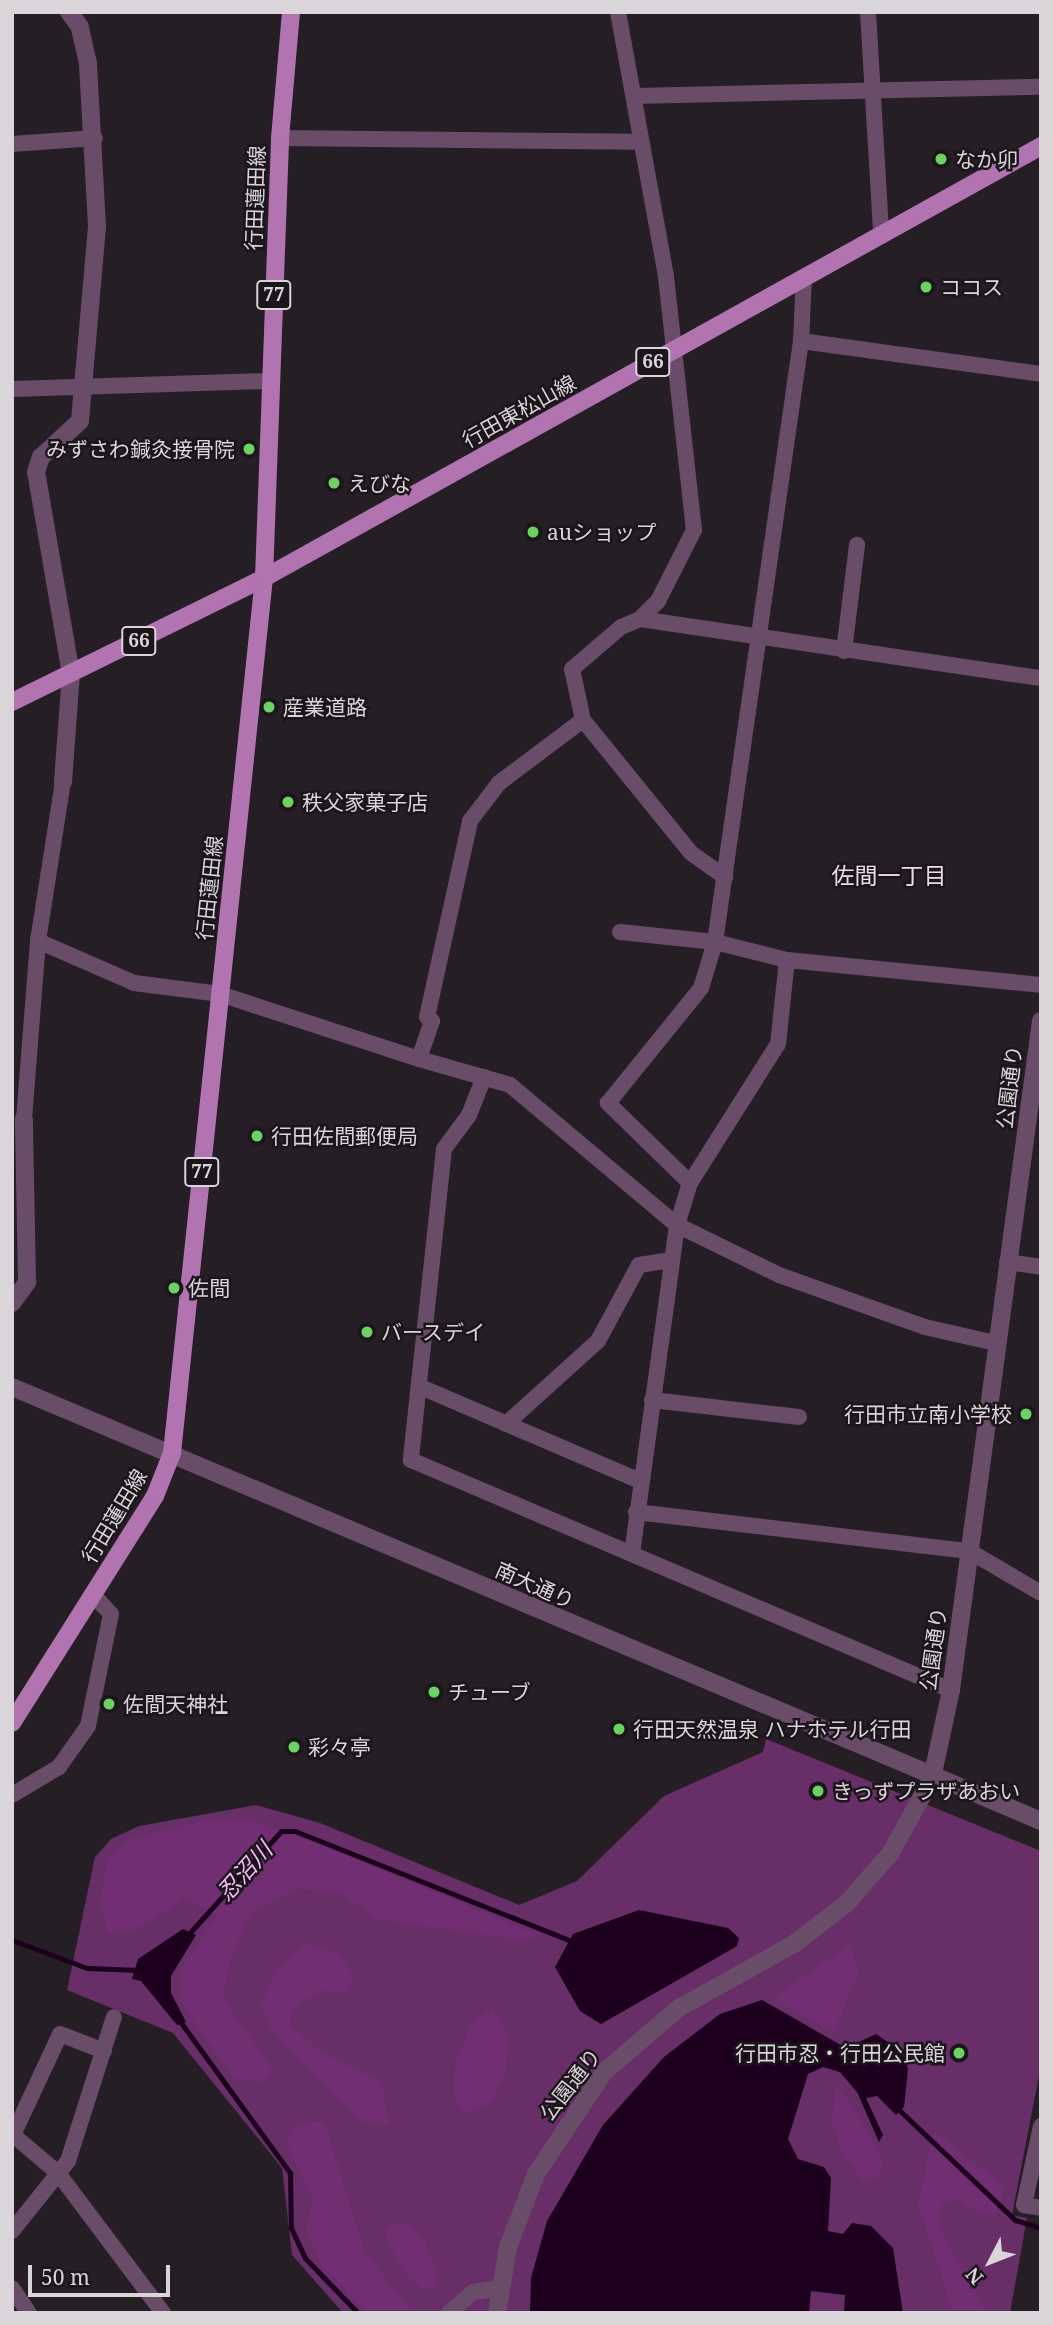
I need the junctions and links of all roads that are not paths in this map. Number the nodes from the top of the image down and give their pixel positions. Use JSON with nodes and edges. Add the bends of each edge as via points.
{"nodes":[{"id":1,"x":69,"y":12,"type":"edge"},
{"id":2,"x":291,"y":12,"type":"edge"},
{"id":3,"x":618,"y":12,"type":"edge"},
{"id":4,"x":868,"y":12,"type":"edge"},
{"id":5,"x":1041,"y":87,"type":"edge"},
{"id":6,"x":870,"y":89,"type":"junction"},
{"id":7,"x":635,"y":96,"type":"junction"},
{"id":8,"x":94,"y":138,"type":"junction"},
{"id":9,"x":279,"y":138,"type":"junction"},
{"id":10,"x":640,"y":142,"type":"junction"},
{"id":11,"x":12,"y":144,"type":"edge"},
{"id":12,"x":1041,"y":146,"type":"edge"},
{"id":13,"x":881,"y":234,"type":"junction"},
{"id":14,"x":804,"y":277,"type":"junction"},
{"id":15,"x":801,"y":341,"type":"junction"},
{"id":16,"x":673,"y":351,"type":"junction"},
{"id":17,"x":1041,"y":374,"type":"edge"},
{"id":18,"x":270,"y":381,"type":"junction"},
{"id":19,"x":88,"y":383,"type":"junction"},
{"id":20,"x":12,"y":389,"type":"edge"},
{"id":21,"x":857,"y":545,"type":"dead end"},
{"id":22,"x":264,"y":578,"type":"junction"},
{"id":23,"x":640,"y":619,"type":"junction"},
{"id":24,"x":757,"y":639,"type":"junction"},
{"id":25,"x":844,"y":651,"type":"junction"},
{"id":26,"x":71,"y":674,"type":"junction"},
{"id":27,"x":1041,"y":678,"type":"edge"},
{"id":28,"x":12,"y":702,"type":"edge"},
{"id":29,"x":583,"y":720,"type":"junction"},
{"id":30,"x":63,"y":782,"type":"joint"},
{"id":31,"x":725,"y":877,"type":"junction"},
{"id":32,"x":620,"y":932,"type":"dead end"},
{"id":33,"x":38,"y":941,"type":"junction"},
{"id":34,"x":715,"y":942,"type":"junction"},
{"id":35,"x":787,"y":960,"type":"junction"},
{"id":36,"x":1041,"y":985,"type":"edge"},
{"id":37,"x":220,"y":994,"type":"junction"},
{"id":38,"x":1041,"y":1021,"type":"edge"},
{"id":39,"x":419,"y":1059,"type":"junction"},
{"id":40,"x":484,"y":1077,"type":"junction"},
{"id":41,"x":24,"y":1119,"type":"joint"},
{"id":42,"x":690,"y":1183,"type":"junction"},
{"id":43,"x":677,"y":1225,"type":"junction"},
{"id":44,"x":672,"y":1260,"type":"junction"},
{"id":45,"x":1007,"y":1262,"type":"junction"},
{"id":46,"x":1041,"y":1267,"type":"edge"},
{"id":47,"x":12,"y":1303,"type":"edge"},
{"id":48,"x":995,"y":1343,"type":"junction"},
{"id":49,"x":12,"y":1387,"type":"edge"},
{"id":50,"x":423,"y":1388,"type":"junction"},
{"id":51,"x":652,"y":1400,"type":"junction"},
{"id":52,"x":799,"y":1417,"type":"dead end"},
{"id":53,"x":506,"y":1424,"type":"junction"},
{"id":54,"x":172,"y":1453,"type":"junction"},
{"id":55,"x":640,"y":1481,"type":"junction"},
{"id":56,"x":636,"y":1511,"type":"junction"},
{"id":57,"x":970,"y":1551,"type":"junction"},
{"id":58,"x":632,"y":1554,"type":"junction"},
{"id":59,"x":1041,"y":1593,"type":"edge"},
{"id":60,"x":93,"y":1595,"type":"junction"},
{"id":61,"x":951,"y":1690,"type":"junction"},
{"id":62,"x":12,"y":1723,"type":"edge"},
{"id":63,"x":932,"y":1778,"type":"junction"},
{"id":64,"x":12,"y":1794,"type":"edge"},
{"id":65,"x":1041,"y":1821,"type":"edge"},
{"id":66,"x":114,"y":2017,"type":"dead end"},
{"id":67,"x":104,"y":2051,"type":"junction"},
{"id":68,"x":1041,"y":2126,"type":"edge"},
{"id":69,"x":13,"y":2134,"type":"edge"},
{"id":70,"x":58,"y":2174,"type":"junction"},
{"id":71,"x":1041,"y":2208,"type":"edge"},
{"id":72,"x":12,"y":2231,"type":"edge"},
{"id":73,"x":12,"y":2288,"type":"edge"},
{"id":74,"x":500,"y":2288,"type":"junction"},
{"id":75,"x":29,"y":2313,"type":"edge"},
{"id":76,"x":163,"y":2313,"type":"edge"},
{"id":77,"x":449,"y":2313,"type":"edge"},
{"id":78,"x":497,"y":2313,"type":"edge"}],
"edges":[{"from":1,"to":8,"type":"street","via":[[80,27],[88,62]]},
{"from":2,"to":9,"type":"main road","name":"行田蓮田線","number":"77"},
{"from":3,"to":7,"type":"street"},
{"from":4,"to":6,"type":"street"},
{"from":5,"to":6,"type":"street"},
{"from":6,"to":7,"type":"street"},
{"from":6,"to":13,"type":"street"},
{"from":7,"to":10,"type":"street"},
{"from":8,"to":11,"type":"street"},
{"from":8,"to":19,"type":"street","via":[[97,226]]},
{"from":9,"to":10,"type":"street"},
{"from":9,"to":18,"type":"main road","name":"行田蓮田線","number":"77"},
{"from":10,"to":16,"type":"street"},
{"from":12,"to":13,"type":"main road","name":"行田東松山線","number":"66"},
{"from":13,"to":14,"type":"main road","name":"行田東松山線","number":"66"},
{"from":14,"to":15,"type":"street"},
{"from":14,"to":16,"type":"main road","name":"行田東松山線","number":"66"},
{"from":15,"to":17,"type":"street"},
{"from":15,"to":24,"type":"street"},
{"from":16,"to":22,"type":"main road","name":"行田東松山線","number":"66"},
{"from":16,"to":23,"type":"street","via":[[694,530],[658,601]]},
{"from":18,"to":19,"type":"street"},
{"from":18,"to":22,"type":"main road","name":"行田蓮田線","number":"77"},
{"from":19,"to":20,"type":"street"},
{"from":19,"to":26,"type":"street","via":[[80,421],[41,457],[36,472]]},
{"from":21,"to":25,"type":"street"},
{"from":22,"to":26,"type":"main road","name":"行田東松山線","number":"66"},
{"from":22,"to":37,"type":"main road","name":"行田蓮田線","number":"77"},
{"from":23,"to":24,"type":"street"},
{"from":23,"to":29,"type":"street","via":[[572,669]]},
{"from":24,"to":25,"type":"street"},
{"from":24,"to":31,"type":"street"},
{"from":25,"to":27,"type":"street"},
{"from":26,"to":28,"type":"main road","name":"行田東松山線","number":"66"},
{"from":26,"to":30,"type":"street"},
{"from":29,"to":31,"type":"street","via":[[691,853]]},
{"from":29,"to":39,"type":"street","via":[[499,783],[470,821],[427,1017],[432,1021]]},
{"from":30,"to":33,"type":"street"},
{"from":31,"to":34,"type":"street"},
{"from":32,"to":34,"type":"street"},
{"from":33,"to":37,"type":"street","via":[[134,983]]},
{"from":33,"to":41,"type":"street"},
{"from":34,"to":35,"type":"street"},
{"from":34,"to":42,"type":"street","via":[[701,988],[608,1103]]},
{"from":35,"to":36,"type":"street"},
{"from":35,"to":42,"type":"street","via":[[778,1044]]},
{"from":37,"to":39,"type":"street"},
{"from":37,"to":54,"type":"main road","name":"行田蓮田線","number":"77"},
{"from":38,"to":45,"type":"street","name":"公園通り"},
{"from":39,"to":40,"type":"street"},
{"from":40,"to":43,"type":"street","via":[[510,1085]]},
{"from":40,"to":50,"type":"street","via":[[469,1115],[444,1149],[428,1258]]},
{"from":41,"to":47,"type":"street","via":[[27,1282]]},
{"from":42,"to":43,"type":"street"},
{"from":43,"to":44,"type":"street"},
{"from":43,"to":48,"type":"street","via":[[779,1275],[925,1327]]},
{"from":44,"to":51,"type":"street"},
{"from":44,"to":53,"type":"street","via":[[639,1265],[598,1341]]},
{"from":45,"to":46,"type":"street"},
{"from":45,"to":48,"type":"street","name":"公園通り"},
{"from":48,"to":57,"type":"street","name":"公園通り"},
{"from":49,"to":54,"type":"street","name":"南大通り"},
{"from":50,"to":53,"type":"street"},
{"from":50,"to":58,"type":"street","via":[[411,1460]]},
{"from":51,"to":52,"type":"street"},
{"from":51,"to":55,"type":"street"},
{"from":53,"to":55,"type":"street"},
{"from":54,"to":60,"type":"main road","name":"行田蓮田線","number":"77","via":[[155,1496]]},
{"from":54,"to":63,"type":"street","name":"南大通り"},
{"from":55,"to":56,"type":"street"},
{"from":56,"to":57,"type":"street"},
{"from":56,"to":58,"type":"street"},
{"from":57,"to":59,"type":"street"},
{"from":57,"to":61,"type":"street","name":"公園通り"},
{"from":58,"to":61,"type":"street"},
{"from":60,"to":62,"type":"main road","name":"行田蓮田線","number":"77"},
{"from":60,"to":64,"type":"street","via":[[111,1614],[89,1726],[59,1767]]},
{"from":61,"to":63,"type":"street","name":"公園通り"},
{"from":63,"to":65,"type":"street","name":"南大通り"},
{"from":63,"to":74,"type":"street","name":"公園通り","via":[[890,1854],[846,1904],[794,1944],[679,2008],[604,2072],[536,2174]]},
{"from":66,"to":67,"type":"street"},
{"from":67,"to":69,"type":"street","via":[[60,2034]]},
{"from":67,"to":70,"type":"street","via":[[68,2161]]},
{"from":68,"to":71,"type":"street","via":[[1024,2205]]},
{"from":69,"to":70,"type":"street"},
{"from":70,"to":72,"type":"street"},
{"from":70,"to":76,"type":"street"},
{"from":73,"to":75,"type":"street"},
{"from":74,"to":77,"type":"street","via":[[473,2292]]},
{"from":74,"to":78,"type":"street","name":"公園通り"}]}
